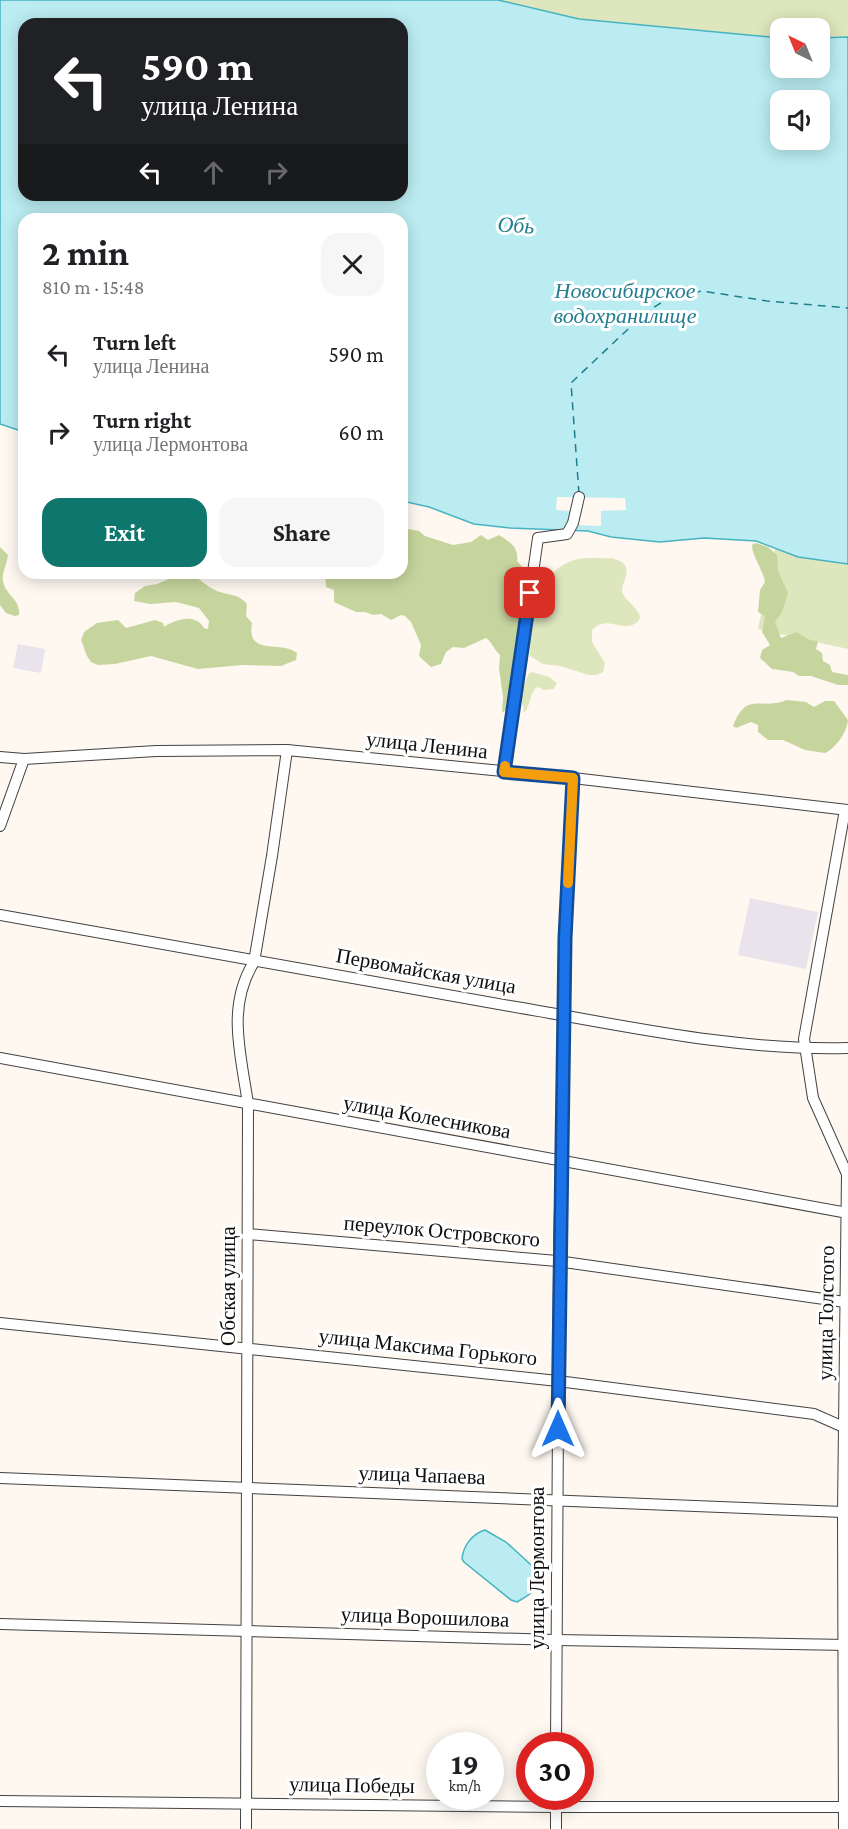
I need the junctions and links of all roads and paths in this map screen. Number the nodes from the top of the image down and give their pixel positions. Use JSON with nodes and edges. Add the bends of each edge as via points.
{"nodes":[{"id":1,"x":579,"y":497,"type":"dead end"},
{"id":2,"x":287,"y":750,"type":"junction"},
{"id":3,"x":0,"y":757,"type":"edge"},
{"id":4,"x":24,"y":759,"type":"junction"},
{"id":5,"x":504,"y":772,"type":"junction"},
{"id":6,"x":573,"y":778,"type":"junction"},
{"id":7,"x":846,"y":810,"type":"edge"},
{"id":8,"x":0,"y":826,"type":"edge"},
{"id":9,"x":0,"y":915,"type":"edge"},
{"id":10,"x":254,"y":962,"type":"junction"},
{"id":11,"x":565,"y":1015,"type":"junction"},
{"id":12,"x":848,"y":1048,"type":"edge"},
{"id":13,"x":804,"y":1049,"type":"junction"},
{"id":14,"x":0,"y":1058,"type":"edge"},
{"id":15,"x":248,"y":1104,"type":"junction"},
{"id":16,"x":561,"y":1161,"type":"junction"},
{"id":17,"x":847,"y":1213,"type":"edge"},
{"id":18,"x":248,"y":1234,"type":"junction"},
{"id":19,"x":559,"y":1261,"type":"junction"},
{"id":20,"x":845,"y":1302,"type":"junction"},
{"id":21,"x":0,"y":1323,"type":"edge"},
{"id":22,"x":247,"y":1348,"type":"junction"},
{"id":23,"x":558,"y":1381,"type":"junction"},
{"id":24,"x":846,"y":1428,"type":"edge"},
{"id":25,"x":0,"y":1478,"type":"edge"},
{"id":26,"x":246,"y":1488,"type":"junction"},
{"id":27,"x":557,"y":1500,"type":"junction"},
{"id":28,"x":843,"y":1512,"type":"junction"},
{"id":29,"x":0,"y":1624,"type":"edge"},
{"id":30,"x":245,"y":1631,"type":"junction"},
{"id":31,"x":556,"y":1640,"type":"junction"},
{"id":32,"x":845,"y":1645,"type":"edge"},
{"id":33,"x":556,"y":1732,"type":"edge"},
{"id":34,"x":0,"y":1801,"type":"edge"},
{"id":35,"x":516,"y":1802,"type":"edge"},
{"id":36,"x":246,"y":1803,"type":"junction"},
{"id":37,"x":594,"y":1803,"type":"edge"},
{"id":38,"x":846,"y":1807,"type":"edge"},
{"id":39,"x":556,"y":1810,"type":"edge"},
{"id":40,"x":246,"y":1829,"type":"edge"},
{"id":41,"x":556,"y":1829,"type":"edge"},
{"id":42,"x":844,"y":1829,"type":"edge"}],
"edges":[{"from":1,"to":5,"type":"street","via":[[567,534],[538,538]]},
{"from":2,"to":4,"type":"street","name":"улица Ленина","via":[[156,751]]},
{"from":2,"to":5,"type":"street","name":"улица Ленина"},
{"from":2,"to":10,"type":"street","name":"Обская улица"},
{"from":3,"to":4,"type":"street","name":"улица Ленина"},
{"from":4,"to":8,"type":"street"},
{"from":5,"to":6,"type":"street","name":"улица Ленина"},
{"from":6,"to":7,"type":"street","name":"улица Ленина"},
{"from":6,"to":11,"type":"street","name":"улица Лермонтова"},
{"from":7,"to":13,"type":"street","name":"улица Толстого"},
{"from":9,"to":10,"type":"street","name":"Первомайская улица"},
{"from":10,"to":11,"type":"street","name":"Первомайская улица"},
{"from":10,"to":15,"type":"street","name":"Обская улица","via":[[240,991],[237,1012]]},
{"from":11,"to":13,"type":"street","name":"Первомайская улица","via":[[714,1041]]},
{"from":11,"to":16,"type":"street","name":"улица Лермонтова"},
{"from":12,"to":13,"type":"street","name":"Первомайская улица"},
{"from":13,"to":17,"type":"street","name":"улица Толстого","via":[[813,1098],[847,1174]]},
{"from":14,"to":15,"type":"street","name":"улица Колесникова"},
{"from":15,"to":16,"type":"street","name":"улица Колесникова"},
{"from":15,"to":18,"type":"street","name":"Обская улица"},
{"from":16,"to":17,"type":"street","name":"улица Колесникова"},
{"from":16,"to":19,"type":"street","name":"улица Лермонтова"},
{"from":17,"to":20,"type":"street","name":"улица Толстого"},
{"from":18,"to":19,"type":"street","name":"переулок Островского"},
{"from":18,"to":22,"type":"street","name":"Обская улица"},
{"from":19,"to":20,"type":"street","name":"переулок Островского"},
{"from":19,"to":23,"type":"street","name":"улица Лермонтова"},
{"from":20,"to":24,"type":"street","name":"улица Толстого"},
{"from":21,"to":22,"type":"street","name":"улица Максима Горького"},
{"from":22,"to":23,"type":"street","name":"улица Максима Горького"},
{"from":22,"to":26,"type":"street","name":"Обская улица"},
{"from":23,"to":24,"type":"street","name":"улица Максима Горького","via":[[814,1414]]},
{"from":23,"to":27,"type":"street","name":"улица Лермонтова"},
{"from":24,"to":28,"type":"street","name":"улица Толстого"},
{"from":25,"to":26,"type":"street","name":"улица Чапаева"},
{"from":26,"to":27,"type":"street","name":"улица Чапаева"},
{"from":26,"to":30,"type":"street","name":"Обская улица"},
{"from":27,"to":28,"type":"street","name":"улица Чапаева"},
{"from":27,"to":31,"type":"street","name":"улица Лермонтова"},
{"from":28,"to":32,"type":"street","name":"улица Толстого"},
{"from":29,"to":30,"type":"street","name":"улица Ворошилова"},
{"from":30,"to":31,"type":"street","name":"улица Ворошилова"},
{"from":30,"to":36,"type":"street","name":"Обская улица"},
{"from":31,"to":32,"type":"street","name":"улица Ворошилова"},
{"from":31,"to":33,"type":"street","name":"улица Лермонтова"},
{"from":32,"to":38,"type":"street","name":"улица Толстого"},
{"from":34,"to":36,"type":"street","name":"улица Победы"},
{"from":35,"to":36,"type":"street","name":"улица Победы"},
{"from":36,"to":40,"type":"street","name":"Обская улица"},
{"from":37,"to":38,"type":"street","name":"улица Победы"},
{"from":38,"to":42,"type":"street","name":"улица Толстого"},
{"from":39,"to":41,"type":"street"}]}
